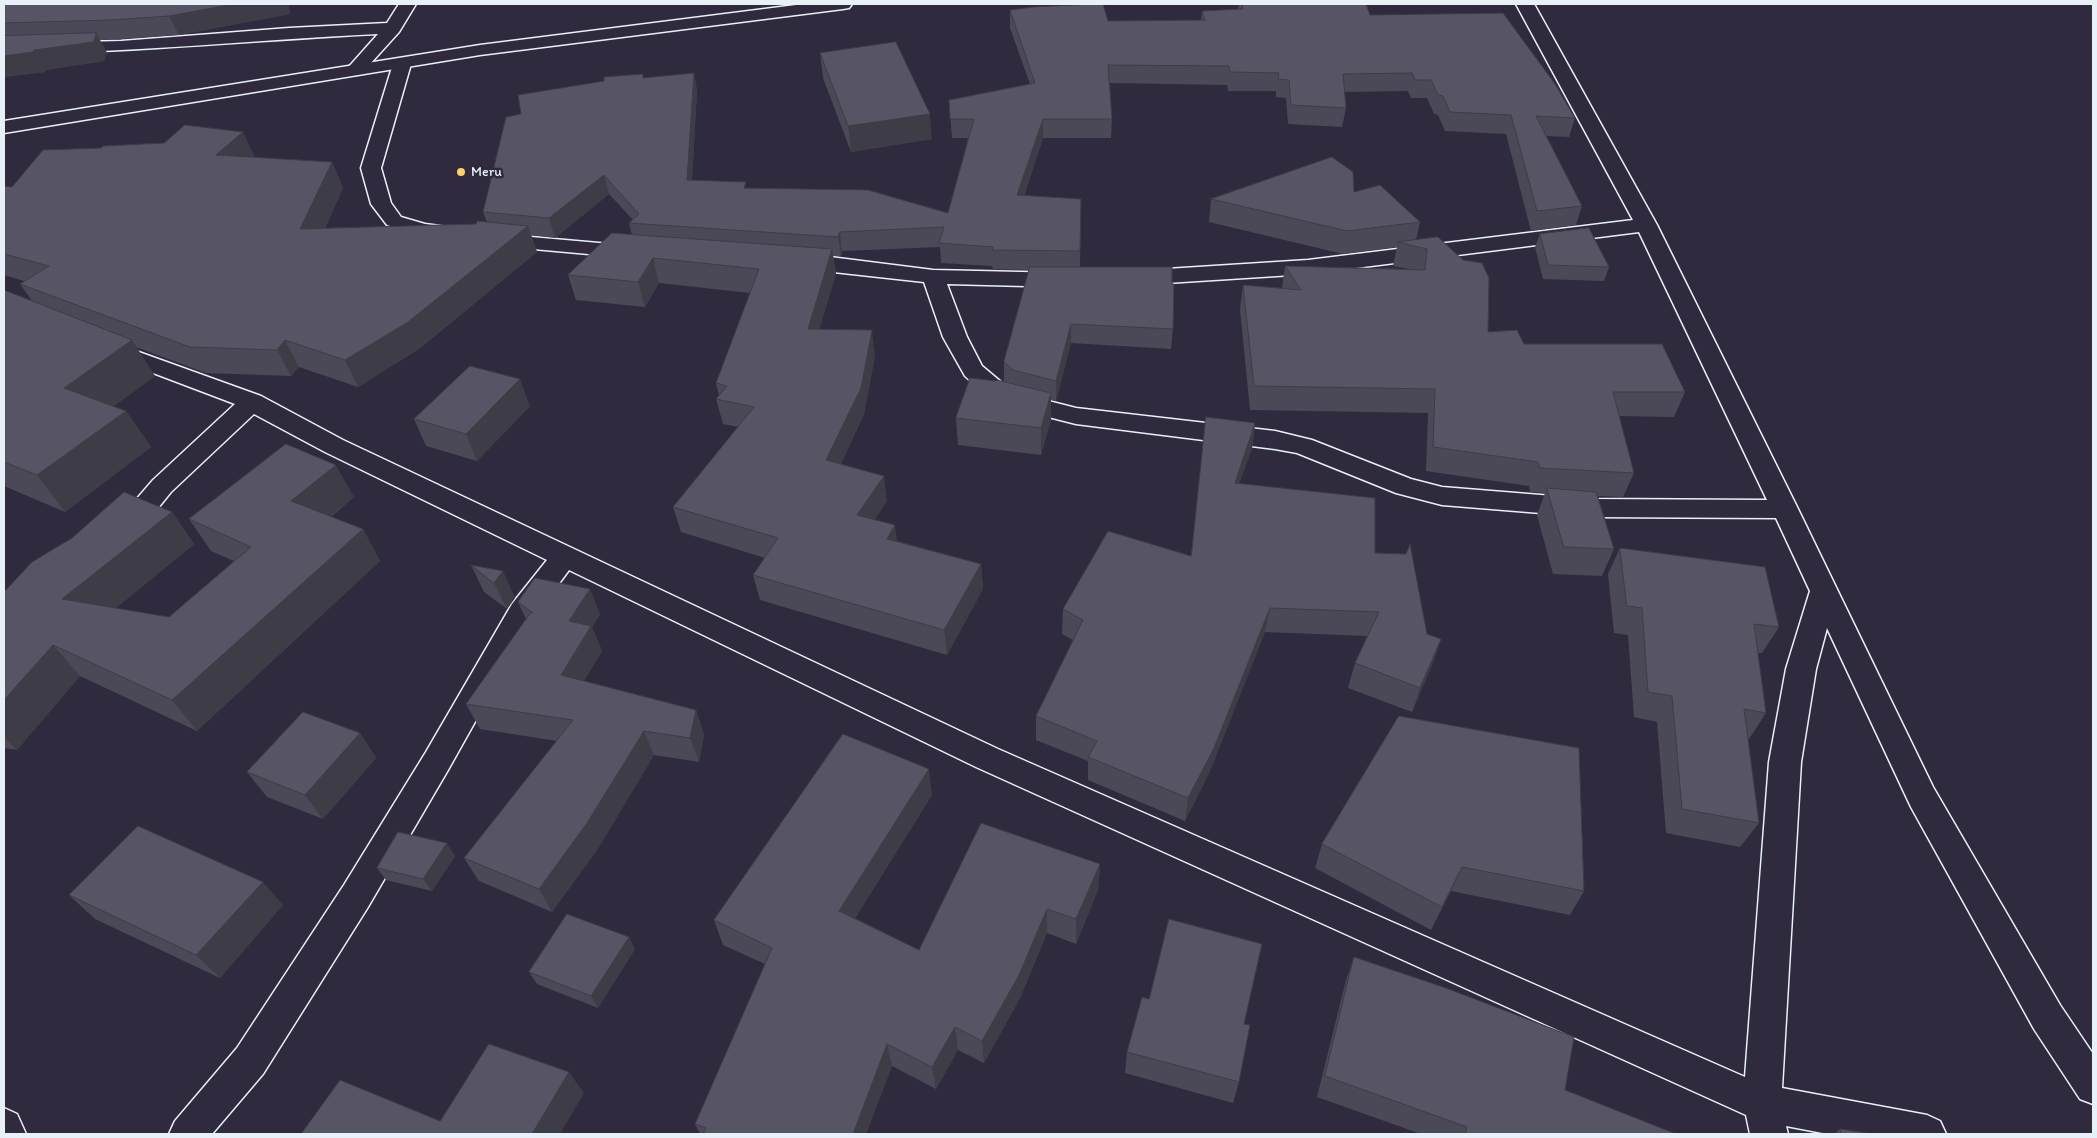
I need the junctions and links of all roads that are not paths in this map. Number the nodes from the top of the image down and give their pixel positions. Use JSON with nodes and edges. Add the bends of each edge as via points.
{"nodes":[{"id":1,"x":407,"y":4,"type":"edge"},
{"id":2,"x":842,"y":4,"type":"edge"},
{"id":3,"x":1525,"y":4,"type":"edge"},
{"id":4,"x":393,"y":28,"type":"junction"},
{"id":5,"x":4,"y":49,"type":"edge"},
{"id":6,"x":402,"y":64,"type":"junction"},
{"id":7,"x":355,"y":70,"type":"junction"},
{"id":8,"x":4,"y":128,"type":"edge"},
{"id":9,"x":1646,"y":225,"type":"junction"},
{"id":10,"x":657,"y":254,"type":"edge"},
{"id":11,"x":772,"y":260,"type":"edge"},
{"id":12,"x":933,"y":277,"type":"junction"},
{"id":13,"x":1119,"y":278,"type":"edge"},
{"id":14,"x":1082,"y":280,"type":"edge"},
{"id":15,"x":86,"y":339,"type":"edge"},
{"id":16,"x":252,"y":402,"type":"junction"},
{"id":17,"x":1785,"y":509,"type":"junction"},
{"id":18,"x":108,"y":542,"type":"edge"},
{"id":19,"x":565,"y":556,"type":"junction"},
{"id":20,"x":1824,"y":590,"type":"junction"},
{"id":21,"x":2093,"y":1086,"type":"edge"},
{"id":22,"x":1765,"y":1118,"type":"edge"},
{"id":23,"x":4,"y":1127,"type":"edge"},
{"id":24,"x":7,"y":1134,"type":"edge"},
{"id":25,"x":188,"y":1134,"type":"edge"},
{"id":26,"x":1926,"y":1134,"type":"edge"}],
"edges":[{"from":1,"to":4,"type":"main road"},
{"from":2,"to":6,"type":"main road","via":[[480,50]]},
{"from":3,"to":9,"type":"main road"},
{"from":4,"to":5,"type":"main road","via":[[121,46]]},
{"from":4,"to":7,"type":"main road"},
{"from":6,"to":7,"type":"main road"},
{"from":6,"to":10,"type":"main road","via":[[371,168],[381,204],[394,221],[422,230],[517,243]]},
{"from":7,"to":8,"type":"main road"},
{"from":9,"to":13,"type":"main road","via":[[1308,267]]},
{"from":9,"to":17,"type":"main road"},
{"from":11,"to":12,"type":"main road"},
{"from":12,"to":14,"type":"main road"},
{"from":12,"to":17,"type":"main road","via":[[954,336],[973,371],[1005,398],[1076,416],[1303,446],[1405,487],[1442,496],[1590,508]]},
{"from":15,"to":16,"type":"main road"},
{"from":16,"to":18,"type":"main road","via":[[162,486],[137,516]]},
{"from":16,"to":19,"type":"main road","via":[[334,446]]},
{"from":17,"to":20,"type":"main road"},
{"from":19,"to":22,"type":"main road","via":[[987,758]]},
{"from":19,"to":25,"type":"main road","via":[[522,612],[356,896],[250,1061]]},
{"from":20,"to":21,"type":"main road","via":[[1922,797],[2047,1017]]},
{"from":20,"to":22,"type":"main road","via":[[1801,670],[1785,762]]},
{"from":22,"to":26,"type":"main road"},
{"from":23,"to":24,"type":"main road"}]}
